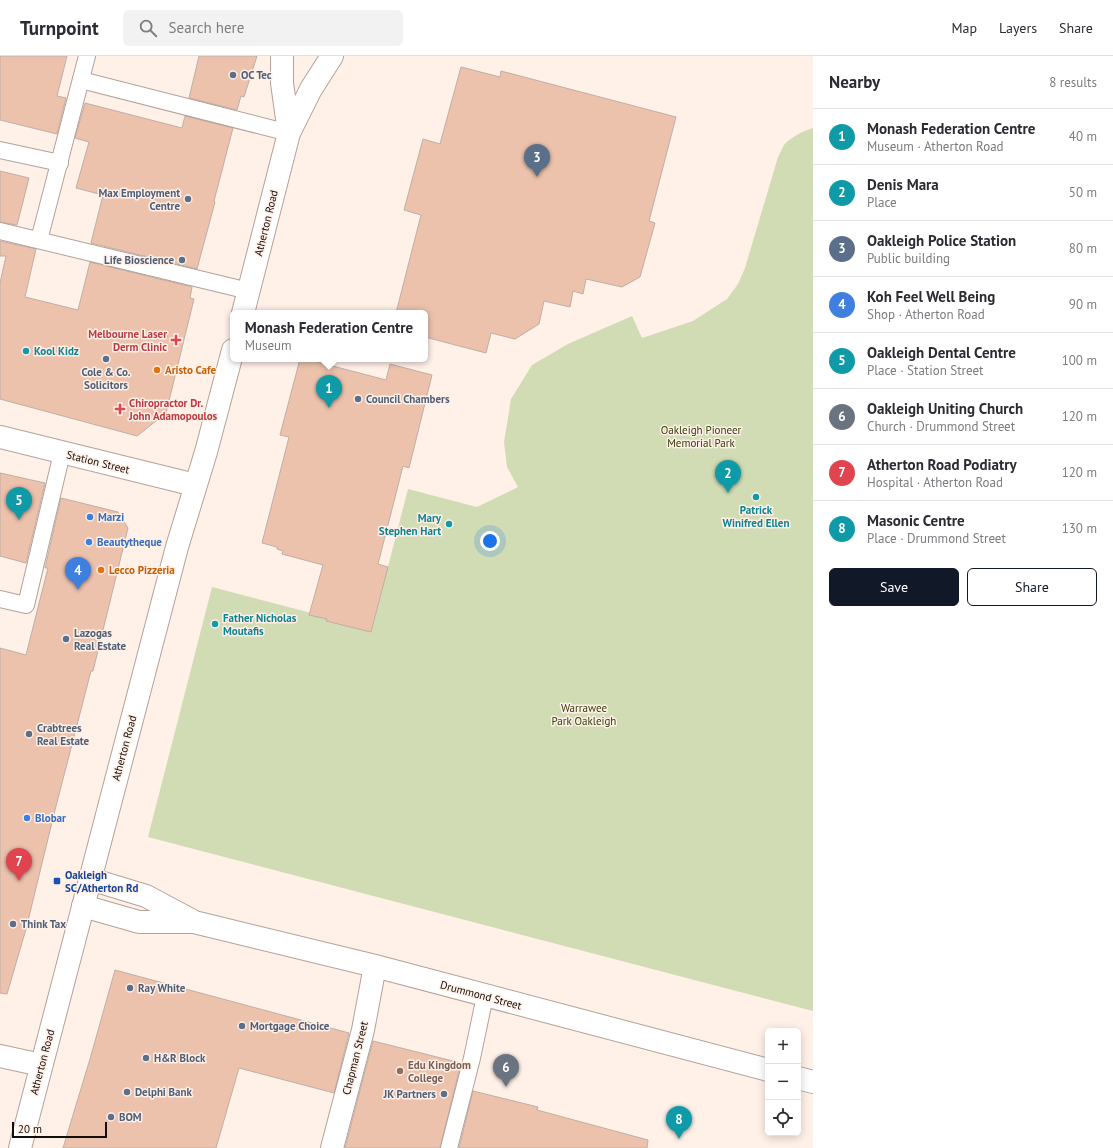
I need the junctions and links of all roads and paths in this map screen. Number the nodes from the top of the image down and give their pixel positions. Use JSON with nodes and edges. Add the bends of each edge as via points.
{"nodes":[{"id":1,"x":87,"y":56,"type":"edge"},
{"id":2,"x":282,"y":56,"type":"edge"},
{"id":3,"x":332,"y":56,"type":"edge"},
{"id":4,"x":81,"y":80,"type":"junction"},
{"id":5,"x":289,"y":133,"type":"junction"},
{"id":6,"x":0,"y":150,"type":"edge"},
{"id":7,"x":60,"y":163,"type":"junction"},
{"id":8,"x":0,"y":231,"type":"edge"},
{"id":9,"x":39,"y":240,"type":"junction"},
{"id":10,"x":249,"y":291,"type":"junction"},
{"id":11,"x":244,"y":310,"type":"edge"},
{"id":12,"x":230,"y":361,"type":"edge"},
{"id":13,"x":0,"y":437,"type":"edge"},
{"id":14,"x":62,"y":453,"type":"junction"},
{"id":15,"x":196,"y":485,"type":"junction"},
{"id":16,"x":0,"y":599,"type":"edge"},
{"id":17,"x":90,"y":879,"type":"junction"},
{"id":18,"x":83,"y":906,"type":"junction"},
{"id":19,"x":194,"y":922,"type":"junction"},
{"id":20,"x":374,"y":966,"type":"junction"},
{"id":21,"x":485,"y":996,"type":"junction"},
{"id":22,"x":0,"y":1056,"type":"edge"},
{"id":23,"x":41,"y":1065,"type":"junction"},
{"id":24,"x":765,"y":1069,"type":"edge"},
{"id":25,"x":801,"y":1079,"type":"edge"},
{"id":26,"x":813,"y":1082,"type":"edge"},
{"id":27,"x":20,"y":1148,"type":"edge"},
{"id":28,"x":332,"y":1148,"type":"edge"},
{"id":29,"x":449,"y":1148,"type":"edge"}],
"edges":[{"from":1,"to":4,"type":"lane"},
{"from":2,"to":5,"type":"street","name":"Atherton Road","via":[[282,83]]},
{"from":3,"to":5,"type":"street","name":"Atherton Road","via":[[311,89]]},
{"from":4,"to":5,"type":"lane"},
{"from":4,"to":7,"type":"lane"},
{"from":5,"to":10,"type":"street","name":"Atherton Road"},
{"from":6,"to":7,"type":"lane"},
{"from":7,"to":9,"type":"lane"},
{"from":8,"to":9,"type":"lane"},
{"from":9,"to":10,"type":"lane"},
{"from":10,"to":11,"type":"street","name":"Atherton Road"},
{"from":12,"to":15,"type":"street","name":"Atherton Road"},
{"from":13,"to":14,"type":"street","name":"Station Street"},
{"from":14,"to":15,"type":"street","name":"Station Street"},
{"from":14,"to":16,"type":"lane","via":[[26,605]]},
{"from":15,"to":17,"type":"street","name":"Atherton Road","via":[[179,540]]},
{"from":17,"to":18,"type":"street","name":"Atherton Road"},
{"from":17,"to":19,"type":"street","name":"Drummond Street","via":[[146,896]]},
{"from":18,"to":19,"type":"street","name":"Drummond Street","via":[[139,922]]},
{"from":18,"to":23,"type":"street","name":"Atherton Road"},
{"from":19,"to":20,"type":"street","name":"Drummond Street"},
{"from":20,"to":21,"type":"street","name":"Drummond Street"},
{"from":20,"to":28,"type":"street","name":"Chapman Street","via":[[363,1030]]},
{"from":21,"to":24,"type":"street","name":"Drummond Street"},
{"from":21,"to":29,"type":"lane"},
{"from":22,"to":23,"type":"street"},
{"from":23,"to":27,"type":"street","name":"Atherton Road"},
{"from":25,"to":26,"type":"street"}]}
